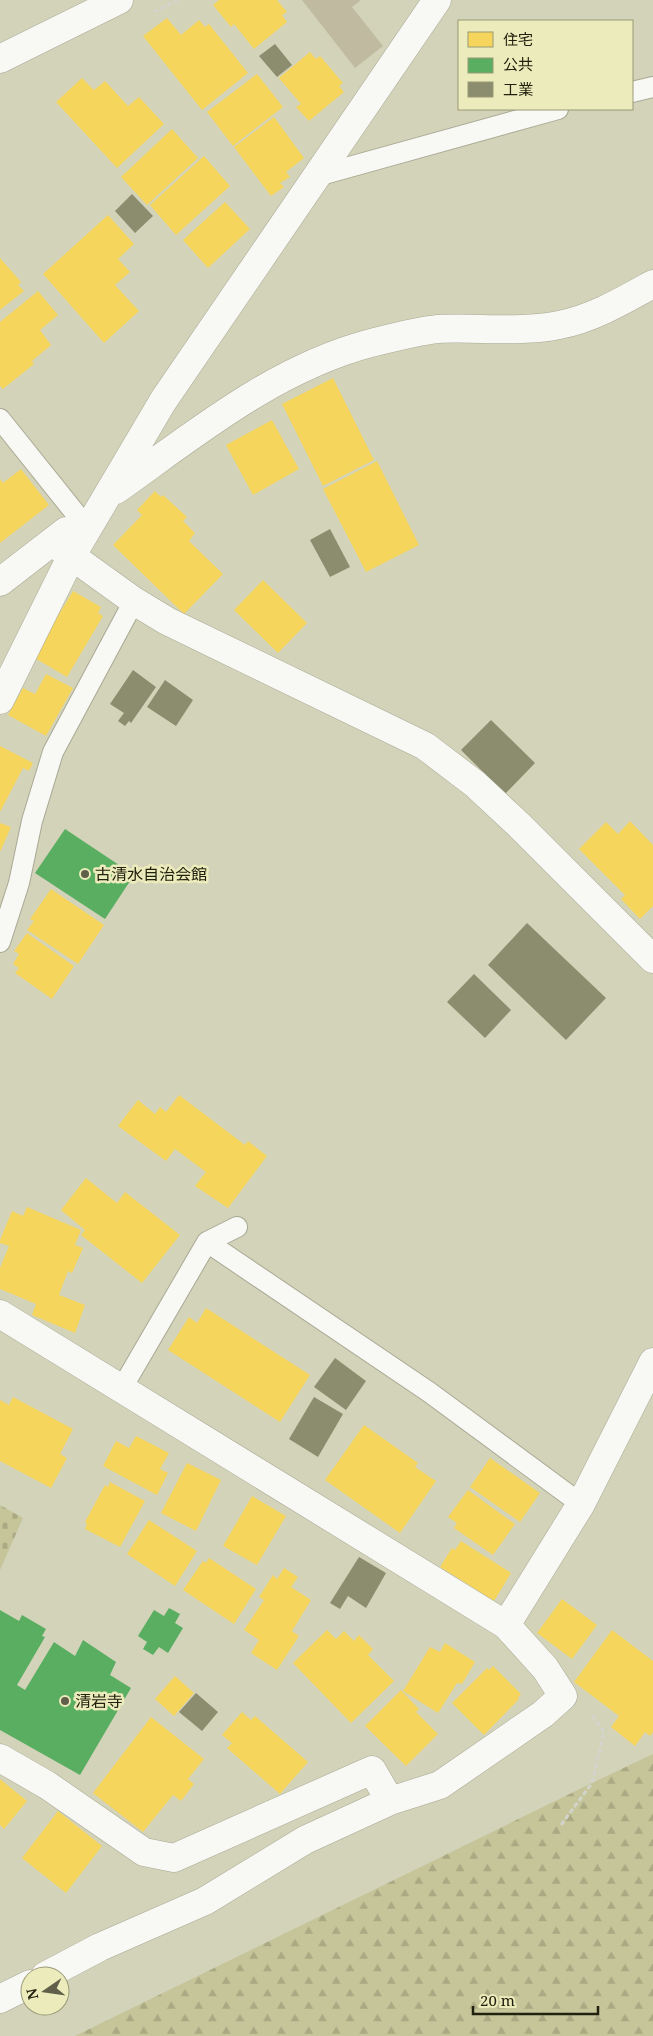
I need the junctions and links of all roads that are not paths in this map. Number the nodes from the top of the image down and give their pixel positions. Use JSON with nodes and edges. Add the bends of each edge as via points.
{"nodes":[{"id":1,"x":119,"y":0,"type":"edge"},
{"id":2,"x":437,"y":0,"type":"edge"},
{"id":3,"x":0,"y":59,"type":"edge"},
{"id":4,"x":653,"y":87,"type":"edge"},
{"id":5,"x":633,"y":92,"type":"edge"},
{"id":6,"x":554,"y":110,"type":"edge"},
{"id":7,"x":316,"y":176,"type":"junction"},
{"id":8,"x":653,"y":284,"type":"edge"},
{"id":9,"x":0,"y":419,"type":"edge"},
{"id":10,"x":110,"y":494,"type":"junction"},
{"id":11,"x":80,"y":519,"type":"junction"},
{"id":12,"x":62,"y":550,"type":"junction"},
{"id":13,"x":0,"y":582,"type":"edge"},
{"id":14,"x":134,"y":601,"type":"junction"},
{"id":15,"x":0,"y":700,"type":"edge"},
{"id":16,"x":0,"y":942,"type":"edge"},
{"id":17,"x":653,"y":959,"type":"edge"},
{"id":18,"x":237,"y":1227,"type":"dead end"},
{"id":19,"x":207,"y":1242,"type":"junction"},
{"id":20,"x":0,"y":1314,"type":"edge"},
{"id":21,"x":653,"y":1362,"type":"edge"},
{"id":22,"x":122,"y":1388,"type":"junction"},
{"id":23,"x":580,"y":1504,"type":"junction"},
{"id":24,"x":506,"y":1625,"type":"junction"},
{"id":25,"x":0,"y":1758,"type":"edge"},
{"id":26,"x":390,"y":1801,"type":"junction"},
{"id":27,"x":65,"y":1966,"type":"edge"},
{"id":28,"x":20,"y":1989,"type":"edge"},
{"id":29,"x":0,"y":2000,"type":"edge"}],
"edges":[{"from":1,"to":3,"type":"street"},
{"from":2,"to":7,"type":"street"},
{"from":4,"to":5,"type":"lane"},
{"from":6,"to":7,"type":"lane"},
{"from":7,"to":10,"type":"street","via":[[163,401]]},
{"from":8,"to":10,"type":"street","via":[[610,307],[560,325],[530,329],[436,330],[371,343],[321,358],[234,406]]},
{"from":9,"to":11,"type":"lane"},
{"from":10,"to":11,"type":"street"},
{"from":10,"to":12,"type":"street"},
{"from":11,"to":12,"type":"street"},
{"from":12,"to":13,"type":"street"},
{"from":12,"to":14,"type":"street"},
{"from":12,"to":15,"type":"street"},
{"from":14,"to":16,"type":"lane","via":[[53,752]]},
{"from":14,"to":17,"type":"street","via":[[167,621],[425,746],[475,784],[514,820]]},
{"from":18,"to":19,"type":"lane"},
{"from":19,"to":22,"type":"lane"},
{"from":19,"to":23,"type":"lane","via":[[429,1392]]},
{"from":20,"to":22,"type":"street"},
{"from":21,"to":23,"type":"street"},
{"from":22,"to":24,"type":"street"},
{"from":23,"to":24,"type":"street"},
{"from":24,"to":26,"type":"street","via":[[545,1668],[564,1696],[440,1785]]},
{"from":25,"to":26,"type":"street","via":[[47,1785],[144,1852],[174,1858],[372,1770]]},
{"from":26,"to":27,"type":"street","via":[[305,1840],[205,1901]]},
{"from":28,"to":29,"type":"street"}]}
